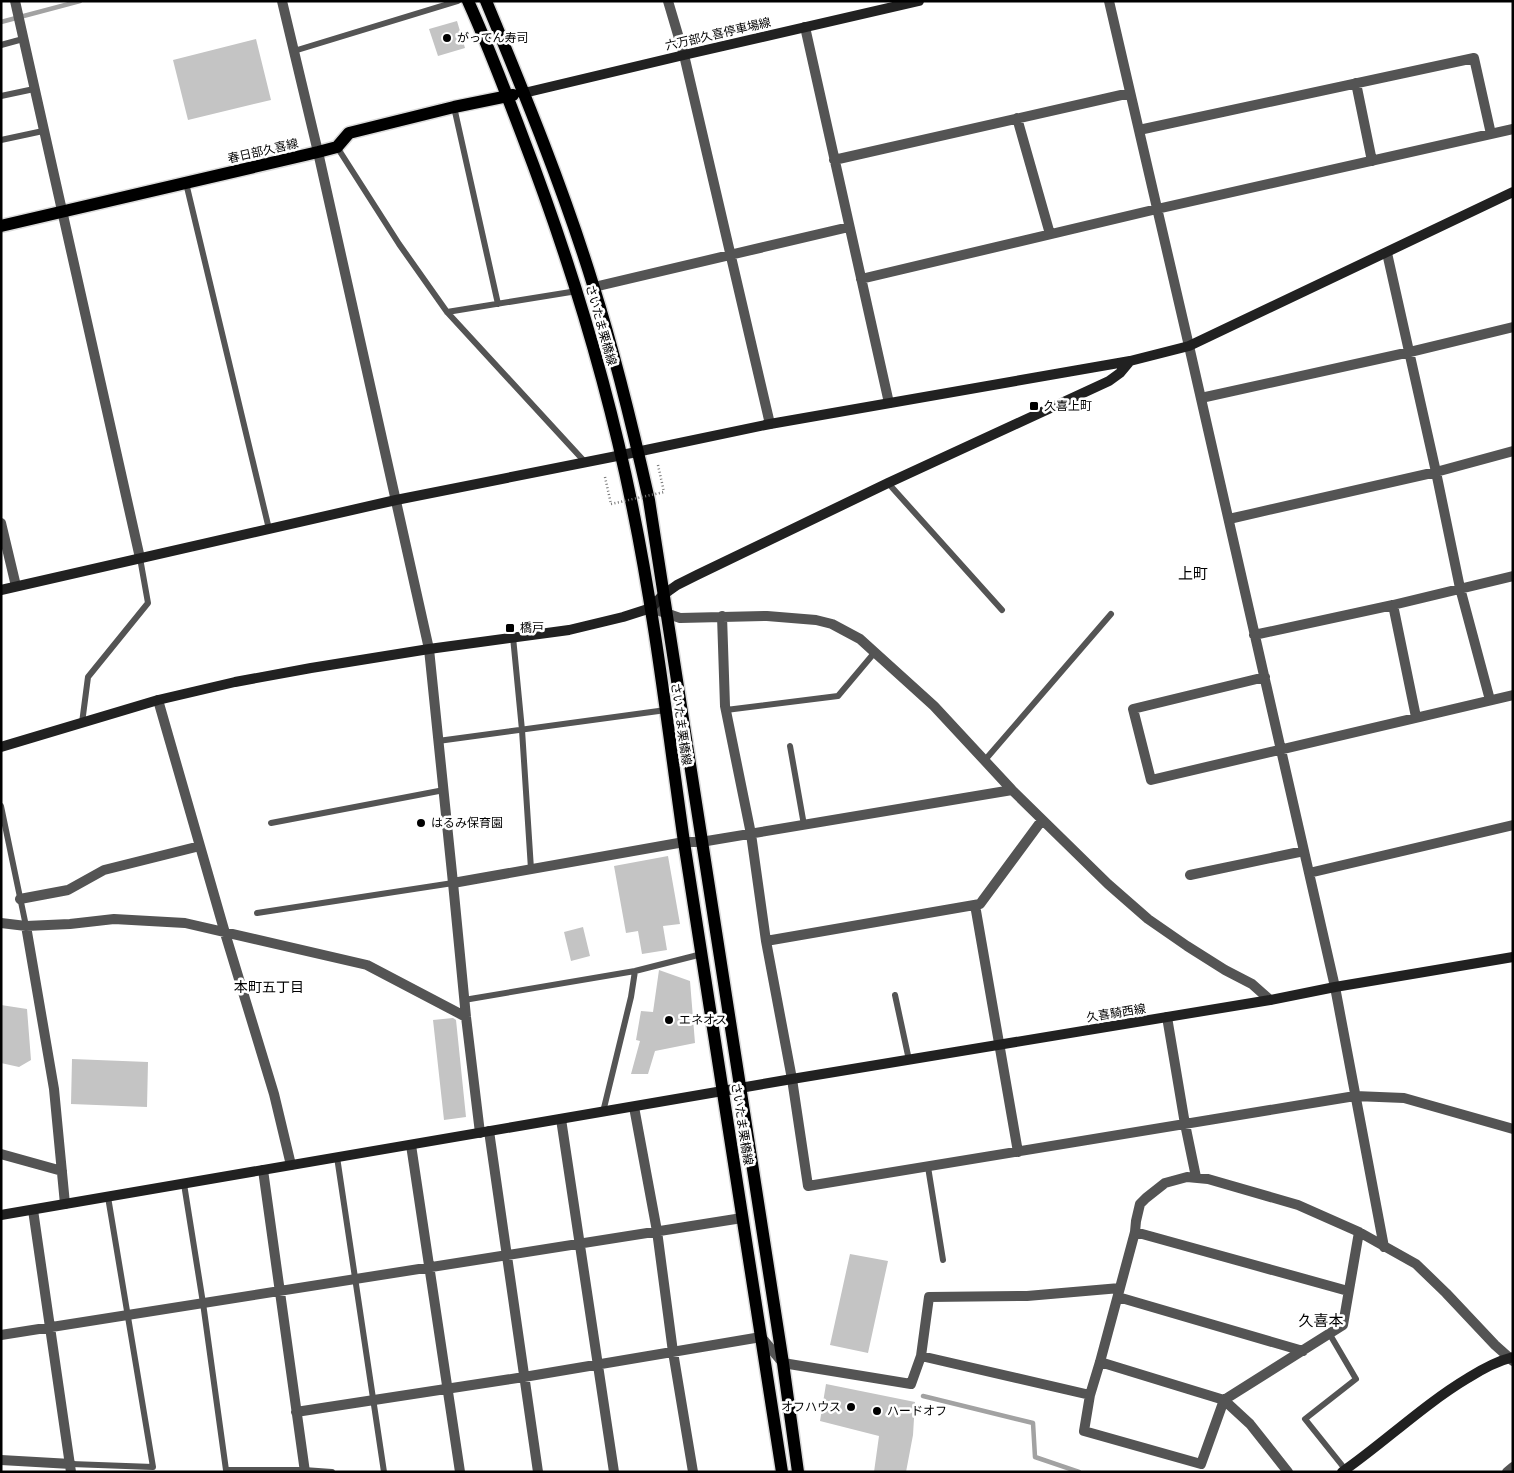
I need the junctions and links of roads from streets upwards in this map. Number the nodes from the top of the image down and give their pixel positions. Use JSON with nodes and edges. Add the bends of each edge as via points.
{"nodes":[{"id":1,"x":15,"y":1,"type":"edge"},
{"id":2,"x":282,"y":1,"type":"edge"},
{"id":3,"x":468,"y":1,"type":"edge"},
{"id":4,"x":486,"y":1,"type":"edge"},
{"id":5,"x":668,"y":1,"type":"edge"},
{"id":6,"x":919,"y":1,"type":"edge"},
{"id":7,"x":1109,"y":1,"type":"edge"},
{"id":8,"x":805,"y":26,"type":"junction"},
{"id":9,"x":684,"y":55,"type":"junction"},
{"id":10,"x":1356,"y":83,"type":"junction"},
{"id":11,"x":524,"y":93,"type":"junction"},
{"id":12,"x":1130,"y":93,"type":"junction"},
{"id":13,"x":507,"y":96,"type":"junction"},
{"id":14,"x":1017,"y":118,"type":"junction"},
{"id":15,"x":1513,"y":129,"type":"edge"},
{"id":16,"x":1139,"y":130,"type":"junction"},
{"id":17,"x":1491,"y":134,"type":"junction"},
{"id":18,"x":318,"y":152,"type":"junction"},
{"id":19,"x":834,"y":160,"type":"junction"},
{"id":20,"x":1372,"y":160,"type":"junction"},
{"id":21,"x":1513,"y":192,"type":"edge"},
{"id":22,"x":1157,"y":209,"type":"junction"},
{"id":23,"x":61,"y":213,"type":"junction"},
{"id":24,"x":1,"y":226,"type":"edge"},
{"id":25,"x":849,"y":227,"type":"junction"},
{"id":26,"x":1050,"y":234,"type":"junction"},
{"id":27,"x":1387,"y":253,"type":"junction"},
{"id":28,"x":730,"y":254,"type":"junction"},
{"id":29,"x":860,"y":279,"type":"junction"},
{"id":30,"x":594,"y":287,"type":"junction"},
{"id":31,"x":1513,"y":327,"type":"edge"},
{"id":32,"x":1189,"y":346,"type":"junction"},
{"id":33,"x":1410,"y":352,"type":"junction"},
{"id":34,"x":1130,"y":361,"type":"junction"},
{"id":35,"x":1201,"y":398,"type":"junction"},
{"id":36,"x":889,"y":403,"type":"junction"},
{"id":37,"x":770,"y":424,"type":"junction"},
{"id":38,"x":1513,"y":451,"type":"edge"},
{"id":39,"x":638,"y":452,"type":"junction"},
{"id":40,"x":622,"y":455,"type":"junction"},
{"id":41,"x":1436,"y":472,"type":"junction"},
{"id":42,"x":396,"y":500,"type":"junction"},
{"id":43,"x":1229,"y":519,"type":"junction"},
{"id":44,"x":1,"y":523,"type":"edge"},
{"id":45,"x":140,"y":558,"type":"junction"},
{"id":46,"x":1513,"y":576,"type":"edge"},
{"id":47,"x":16,"y":586,"type":"junction"},
{"id":48,"x":1460,"y":588,"type":"junction"},
{"id":49,"x":1,"y":590,"type":"edge"},
{"id":50,"x":663,"y":595,"type":"junction"},
{"id":51,"x":1392,"y":605,"type":"junction"},
{"id":52,"x":651,"y":608,"type":"junction"},
{"id":53,"x":666,"y":613,"type":"junction"},
{"id":54,"x":722,"y":616,"type":"junction"},
{"id":55,"x":1254,"y":635,"type":"junction"},
{"id":56,"x":429,"y":649,"type":"junction"},
{"id":57,"x":1265,"y":676,"type":"junction"},
{"id":58,"x":1513,"y":695,"type":"edge"},
{"id":59,"x":158,"y":700,"type":"junction"},
{"id":60,"x":1490,"y":700,"type":"junction"},
{"id":61,"x":1416,"y":717,"type":"junction"},
{"id":62,"x":1,"y":747,"type":"edge"},
{"id":63,"x":1281,"y":750,"type":"junction"},
{"id":64,"x":1012,"y":790,"type":"junction"},
{"id":65,"x":1042,"y":820,"type":"junction"},
{"id":66,"x":1513,"y":825,"type":"edge"},
{"id":67,"x":751,"y":834,"type":"junction"},
{"id":68,"x":684,"y":842,"type":"junction"},
{"id":69,"x":701,"y":842,"type":"junction"},
{"id":70,"x":200,"y":846,"type":"junction"},
{"id":71,"x":1304,"y":852,"type":"junction"},
{"id":72,"x":1309,"y":872,"type":"junction"},
{"id":73,"x":1190,"y":875,"type":"dead end"},
{"id":74,"x":453,"y":883,"type":"junction"},
{"id":75,"x":20,"y":899,"type":"road end"},
{"id":76,"x":975,"y":905,"type":"junction"},
{"id":77,"x":1,"y":923,"type":"edge"},
{"id":78,"x":26,"y":926,"type":"junction"},
{"id":79,"x":225,"y":933,"type":"junction"},
{"id":80,"x":766,"y":941,"type":"junction"},
{"id":81,"x":1513,"y":957,"type":"edge"},
{"id":82,"x":1335,"y":987,"type":"junction"},
{"id":83,"x":1270,"y":1000,"type":"junction"},
{"id":84,"x":466,"y":1017,"type":"junction"},
{"id":85,"x":1167,"y":1017,"type":"junction"},
{"id":86,"x":999,"y":1045,"type":"junction"},
{"id":87,"x":792,"y":1079,"type":"junction"},
{"id":88,"x":740,"y":1088,"type":"junction"},
{"id":89,"x":724,"y":1091,"type":"junction"},
{"id":90,"x":1355,"y":1096,"type":"junction"},
{"id":91,"x":634,"y":1107,"type":"junction"},
{"id":92,"x":562,"y":1119,"type":"junction"},
{"id":93,"x":1185,"y":1124,"type":"junction"},
{"id":94,"x":1513,"y":1128,"type":"edge"},
{"id":95,"x":485,"y":1132,"type":"junction"},
{"id":96,"x":411,"y":1144,"type":"junction"},
{"id":97,"x":1018,"y":1152,"type":"junction"},
{"id":98,"x":1,"y":1154,"type":"edge"},
{"id":99,"x":291,"y":1165,"type":"junction"},
{"id":100,"x":263,"y":1170,"type":"junction"},
{"id":101,"x":62,"y":1171,"type":"junction"},
{"id":102,"x":1196,"y":1177,"type":"junction"},
{"id":103,"x":65,"y":1204,"type":"junction"},
{"id":104,"x":33,"y":1210,"type":"junction"},
{"id":105,"x":1,"y":1215,"type":"edge"},
{"id":106,"x":742,"y":1218,"type":"junction"},
{"id":107,"x":657,"y":1231,"type":"junction"},
{"id":108,"x":1135,"y":1232,"type":"junction"},
{"id":109,"x":1358,"y":1232,"type":"junction"},
{"id":110,"x":580,"y":1244,"type":"junction"},
{"id":111,"x":1384,"y":1247,"type":"junction"},
{"id":112,"x":507,"y":1255,"type":"junction"},
{"id":113,"x":430,"y":1267,"type":"junction"},
{"id":114,"x":280,"y":1291,"type":"junction"},
{"id":115,"x":1348,"y":1291,"type":"junction"},
{"id":116,"x":1119,"y":1292,"type":"junction"},
{"id":117,"x":51,"y":1327,"type":"junction"},
{"id":118,"x":1,"y":1335,"type":"edge"},
{"id":119,"x":761,"y":1337,"type":"junction"},
{"id":120,"x":1303,"y":1351,"type":"junction"},
{"id":121,"x":673,"y":1352,"type":"junction"},
{"id":122,"x":921,"y":1356,"type":"junction"},
{"id":123,"x":1511,"y":1359,"type":"edge"},
{"id":124,"x":1100,"y":1362,"type":"junction"},
{"id":125,"x":783,"y":1363,"type":"junction"},
{"id":126,"x":598,"y":1365,"type":"junction"},
{"id":127,"x":524,"y":1378,"type":"junction"},
{"id":128,"x":448,"y":1389,"type":"junction"},
{"id":129,"x":1090,"y":1395,"type":"junction"},
{"id":130,"x":1224,"y":1400,"type":"junction"},
{"id":131,"x":296,"y":1412,"type":"junction"},
{"id":132,"x":1,"y":1460,"type":"edge"},
{"id":133,"x":1513,"y":1467,"type":"edge"},
{"id":134,"x":71,"y":1468,"type":"edge"},
{"id":135,"x":304,"y":1471,"type":"edge"},
{"id":136,"x":1344,"y":1471,"type":"edge"},
{"id":137,"x":460,"y":1472,"type":"edge"},
{"id":138,"x":538,"y":1472,"type":"edge"},
{"id":139,"x":614,"y":1472,"type":"edge"},
{"id":140,"x":693,"y":1472,"type":"edge"},
{"id":141,"x":782,"y":1472,"type":"edge"},
{"id":142,"x":798,"y":1472,"type":"edge"},
{"id":143,"x":1288,"y":1472,"type":"edge"},
{"id":144,"x":1507,"y":1472,"type":"edge"}],
"edges":[{"from":1,"to":23,"type":"street"},
{"from":2,"to":18,"type":"street"},
{"from":3,"to":13,"type":"main road","name":"さいたま栗橋線"},
{"from":4,"to":11,"type":"main road","name":"さいたま栗橋線"},
{"from":5,"to":9,"type":"street"},
{"from":6,"to":8,"type":"street","name":"六万部久喜停車場線"},
{"from":7,"to":12,"type":"street"},
{"from":8,"to":9,"type":"street","name":"六万部久喜停車場線"},
{"from":8,"to":19,"type":"street"},
{"from":9,"to":11,"type":"street","name":"六万部久喜停車場線"},
{"from":9,"to":28,"type":"street"},
{"from":10,"to":16,"type":"street"},
{"from":10,"to":17,"type":"street","via":[[1474,58]]},
{"from":10,"to":20,"type":"street"},
{"from":11,"to":13,"type":"main road"},
{"from":11,"to":30,"type":"main road","name":"さいたま栗橋線"},
{"from":12,"to":14,"type":"street"},
{"from":12,"to":16,"type":"street"},
{"from":13,"to":18,"type":"main road","name":"春日部久喜線","via":[[349,132],[337,148]]},
{"from":13,"to":40,"type":"main road","name":"さいたま栗橋線","via":[[577,291]]},
{"from":14,"to":19,"type":"street"},
{"from":14,"to":26,"type":"street"},
{"from":15,"to":17,"type":"street"},
{"from":16,"to":22,"type":"street"},
{"from":17,"to":20,"type":"street"},
{"from":18,"to":23,"type":"main road","name":"春日部久喜線"},
{"from":18,"to":42,"type":"street"},
{"from":19,"to":25,"type":"street"},
{"from":20,"to":22,"type":"street"},
{"from":21,"to":27,"type":"street"},
{"from":22,"to":26,"type":"street"},
{"from":22,"to":32,"type":"street"},
{"from":23,"to":24,"type":"main road","name":"春日部久喜線"},
{"from":23,"to":45,"type":"street"},
{"from":25,"to":28,"type":"street"},
{"from":25,"to":29,"type":"street"},
{"from":26,"to":29,"type":"street"},
{"from":27,"to":32,"type":"street"},
{"from":27,"to":33,"type":"street"},
{"from":28,"to":30,"type":"street"},
{"from":28,"to":37,"type":"street"},
{"from":29,"to":36,"type":"street"},
{"from":30,"to":39,"type":"main road","name":"さいたま栗橋線"},
{"from":31,"to":33,"type":"street"},
{"from":32,"to":34,"type":"street"},
{"from":32,"to":35,"type":"street"},
{"from":33,"to":35,"type":"street"},
{"from":33,"to":41,"type":"street"},
{"from":34,"to":36,"type":"street"},
{"from":34,"to":50,"type":"street","via":[[1109,381],[888,483],[697,575]]},
{"from":35,"to":43,"type":"street"},
{"from":36,"to":37,"type":"street"},
{"from":37,"to":39,"type":"street"},
{"from":38,"to":41,"type":"street"},
{"from":39,"to":40,"type":"street"},
{"from":39,"to":50,"type":"main road","name":"さいたま栗橋線","via":[[655,534]]},
{"from":40,"to":42,"type":"street"},
{"from":40,"to":52,"type":"main road","name":"さいたま栗橋線"},
{"from":41,"to":43,"type":"street"},
{"from":41,"to":48,"type":"street"},
{"from":42,"to":45,"type":"street"},
{"from":42,"to":56,"type":"street"},
{"from":43,"to":55,"type":"street"},
{"from":44,"to":47,"type":"street"},
{"from":45,"to":47,"type":"street"},
{"from":46,"to":48,"type":"street"},
{"from":47,"to":49,"type":"street"},
{"from":48,"to":51,"type":"street"},
{"from":48,"to":60,"type":"street"},
{"from":50,"to":52,"type":"street"},
{"from":50,"to":53,"type":"main road","name":"さいたま栗橋線"},
{"from":51,"to":55,"type":"street"},
{"from":51,"to":61,"type":"street"},
{"from":52,"to":53,"type":"street"},
{"from":52,"to":56,"type":"street","via":[[569,630]]},
{"from":52,"to":68,"type":"main road","name":"さいたま栗橋線"},
{"from":53,"to":54,"type":"street","via":[[680,618]]},
{"from":53,"to":69,"type":"main road","name":"さいたま栗橋線"},
{"from":54,"to":64,"type":"street","via":[[816,620],[832,624],[860,639],[934,706]]},
{"from":54,"to":67,"type":"street","via":[[726,710]]},
{"from":55,"to":57,"type":"street"},
{"from":56,"to":59,"type":"street","via":[[234,682]]},
{"from":56,"to":74,"type":"street"},
{"from":57,"to":63,"type":"street"},
{"from":57,"to":63,"type":"street","via":[[1132,709],[1151,780]]},
{"from":58,"to":60,"type":"street"},
{"from":59,"to":62,"type":"street"},
{"from":59,"to":70,"type":"street"},
{"from":60,"to":61,"type":"street"},
{"from":61,"to":63,"type":"street"},
{"from":63,"to":71,"type":"street"},
{"from":64,"to":65,"type":"street"},
{"from":64,"to":67,"type":"street"},
{"from":65,"to":76,"type":"street","via":[[980,904]]},
{"from":65,"to":83,"type":"street","via":[[1148,918],[1187,946],[1252,984]]},
{"from":66,"to":72,"type":"street"},
{"from":67,"to":69,"type":"street"},
{"from":67,"to":80,"type":"street"},
{"from":68,"to":69,"type":"street"},
{"from":68,"to":74,"type":"street"},
{"from":68,"to":89,"type":"main road","name":"さいたま栗橋線"},
{"from":69,"to":88,"type":"main road","name":"さいたま栗橋線"},
{"from":70,"to":75,"type":"street","via":[[104,870],[68,890]]},
{"from":70,"to":79,"type":"street"},
{"from":71,"to":72,"type":"street"},
{"from":71,"to":73,"type":"street"},
{"from":72,"to":82,"type":"street"},
{"from":74,"to":84,"type":"street"},
{"from":76,"to":80,"type":"street"},
{"from":76,"to":86,"type":"street"},
{"from":77,"to":78,"type":"street"},
{"from":78,"to":79,"type":"street","via":[[114,918],[184,923]]},
{"from":78,"to":101,"type":"street","via":[[54,1089]]},
{"from":79,"to":84,"type":"street","via":[[367,965]]},
{"from":79,"to":99,"type":"street","via":[[274,1094]]},
{"from":80,"to":87,"type":"street"},
{"from":81,"to":82,"type":"street","name":"久喜騎西線"},
{"from":82,"to":83,"type":"street","name":"久喜騎西線"},
{"from":82,"to":90,"type":"street"},
{"from":83,"to":85,"type":"street","name":"久喜騎西線"},
{"from":84,"to":95,"type":"street"},
{"from":85,"to":86,"type":"street","name":"久喜騎西線"},
{"from":85,"to":93,"type":"street"},
{"from":86,"to":87,"type":"street","name":"久喜騎西線"},
{"from":86,"to":97,"type":"street"},
{"from":87,"to":88,"type":"street","name":"久喜騎西線"},
{"from":87,"to":97,"type":"street","via":[[808,1186]]},
{"from":88,"to":89,"type":"street","name":"久喜騎西線"},
{"from":88,"to":125,"type":"main road","name":"さいたま栗橋線"},
{"from":89,"to":91,"type":"street","name":"久喜騎西線"},
{"from":89,"to":106,"type":"main road","name":"さいたま栗橋線"},
{"from":90,"to":93,"type":"street"},
{"from":90,"to":94,"type":"street","via":[[1404,1098]]},
{"from":90,"to":111,"type":"street"},
{"from":91,"to":92,"type":"street","name":"久喜騎西線"},
{"from":91,"to":107,"type":"street"},
{"from":92,"to":95,"type":"street","name":"久喜騎西線"},
{"from":92,"to":110,"type":"street"},
{"from":93,"to":97,"type":"street"},
{"from":93,"to":102,"type":"street"},
{"from":95,"to":96,"type":"street","name":"久喜騎西線"},
{"from":95,"to":112,"type":"street"},
{"from":96,"to":99,"type":"street","name":"久喜騎西線"},
{"from":96,"to":113,"type":"street"},
{"from":98,"to":101,"type":"street"},
{"from":99,"to":100,"type":"street","name":"久喜騎西線"},
{"from":100,"to":103,"type":"street","name":"久喜騎西線"},
{"from":100,"to":114,"type":"street"},
{"from":101,"to":103,"type":"street"},
{"from":102,"to":108,"type":"street","via":[[1165,1183],[1146,1198],[1140,1204]]},
{"from":102,"to":109,"type":"street","via":[[1298,1205]]},
{"from":103,"to":104,"type":"street","name":"久喜騎西線"},
{"from":104,"to":105,"type":"street","name":"久喜騎西線"},
{"from":104,"to":117,"type":"street"},
{"from":106,"to":107,"type":"street"},
{"from":106,"to":119,"type":"main road","name":"さいたま栗橋線"},
{"from":107,"to":110,"type":"street"},
{"from":107,"to":121,"type":"street"},
{"from":108,"to":115,"type":"street"},
{"from":108,"to":116,"type":"street"},
{"from":109,"to":111,"type":"street"},
{"from":109,"to":115,"type":"street"},
{"from":110,"to":112,"type":"street"},
{"from":110,"to":126,"type":"street"},
{"from":111,"to":123,"type":"street","via":[[1416,1264]]},
{"from":112,"to":113,"type":"street"},
{"from":112,"to":127,"type":"street"},
{"from":113,"to":114,"type":"street"},
{"from":113,"to":128,"type":"street"},
{"from":114,"to":117,"type":"street"},
{"from":114,"to":131,"type":"street"},
{"from":115,"to":120,"type":"street","via":[[1343,1325]]},
{"from":116,"to":120,"type":"street"},
{"from":116,"to":122,"type":"street","via":[[929,1297]]},
{"from":116,"to":124,"type":"street"},
{"from":117,"to":118,"type":"street"},
{"from":117,"to":134,"type":"street"},
{"from":119,"to":121,"type":"street"},
{"from":119,"to":125,"type":"street"},
{"from":119,"to":141,"type":"main road","name":"さいたま栗橋線"},
{"from":120,"to":130,"type":"street"},
{"from":121,"to":126,"type":"street"},
{"from":121,"to":140,"type":"street"},
{"from":122,"to":125,"type":"street","via":[[911,1384]]},
{"from":122,"to":129,"type":"street"},
{"from":123,"to":136,"type":"street","via":[[1486,1367],[1457,1384]]},
{"from":124,"to":129,"type":"street"},
{"from":124,"to":130,"type":"street"},
{"from":125,"to":142,"type":"main road","name":"さいたま栗橋線"},
{"from":126,"to":127,"type":"street"},
{"from":126,"to":139,"type":"street"},
{"from":127,"to":128,"type":"street"},
{"from":127,"to":138,"type":"street"},
{"from":128,"to":131,"type":"street"},
{"from":128,"to":137,"type":"street"},
{"from":129,"to":130,"type":"street","via":[[1084,1431],[1201,1464]]},
{"from":130,"to":143,"type":"street","via":[[1250,1424]]},
{"from":131,"to":135,"type":"street"},
{"from":132,"to":134,"type":"street"},
{"from":133,"to":144,"type":"street"}]}
